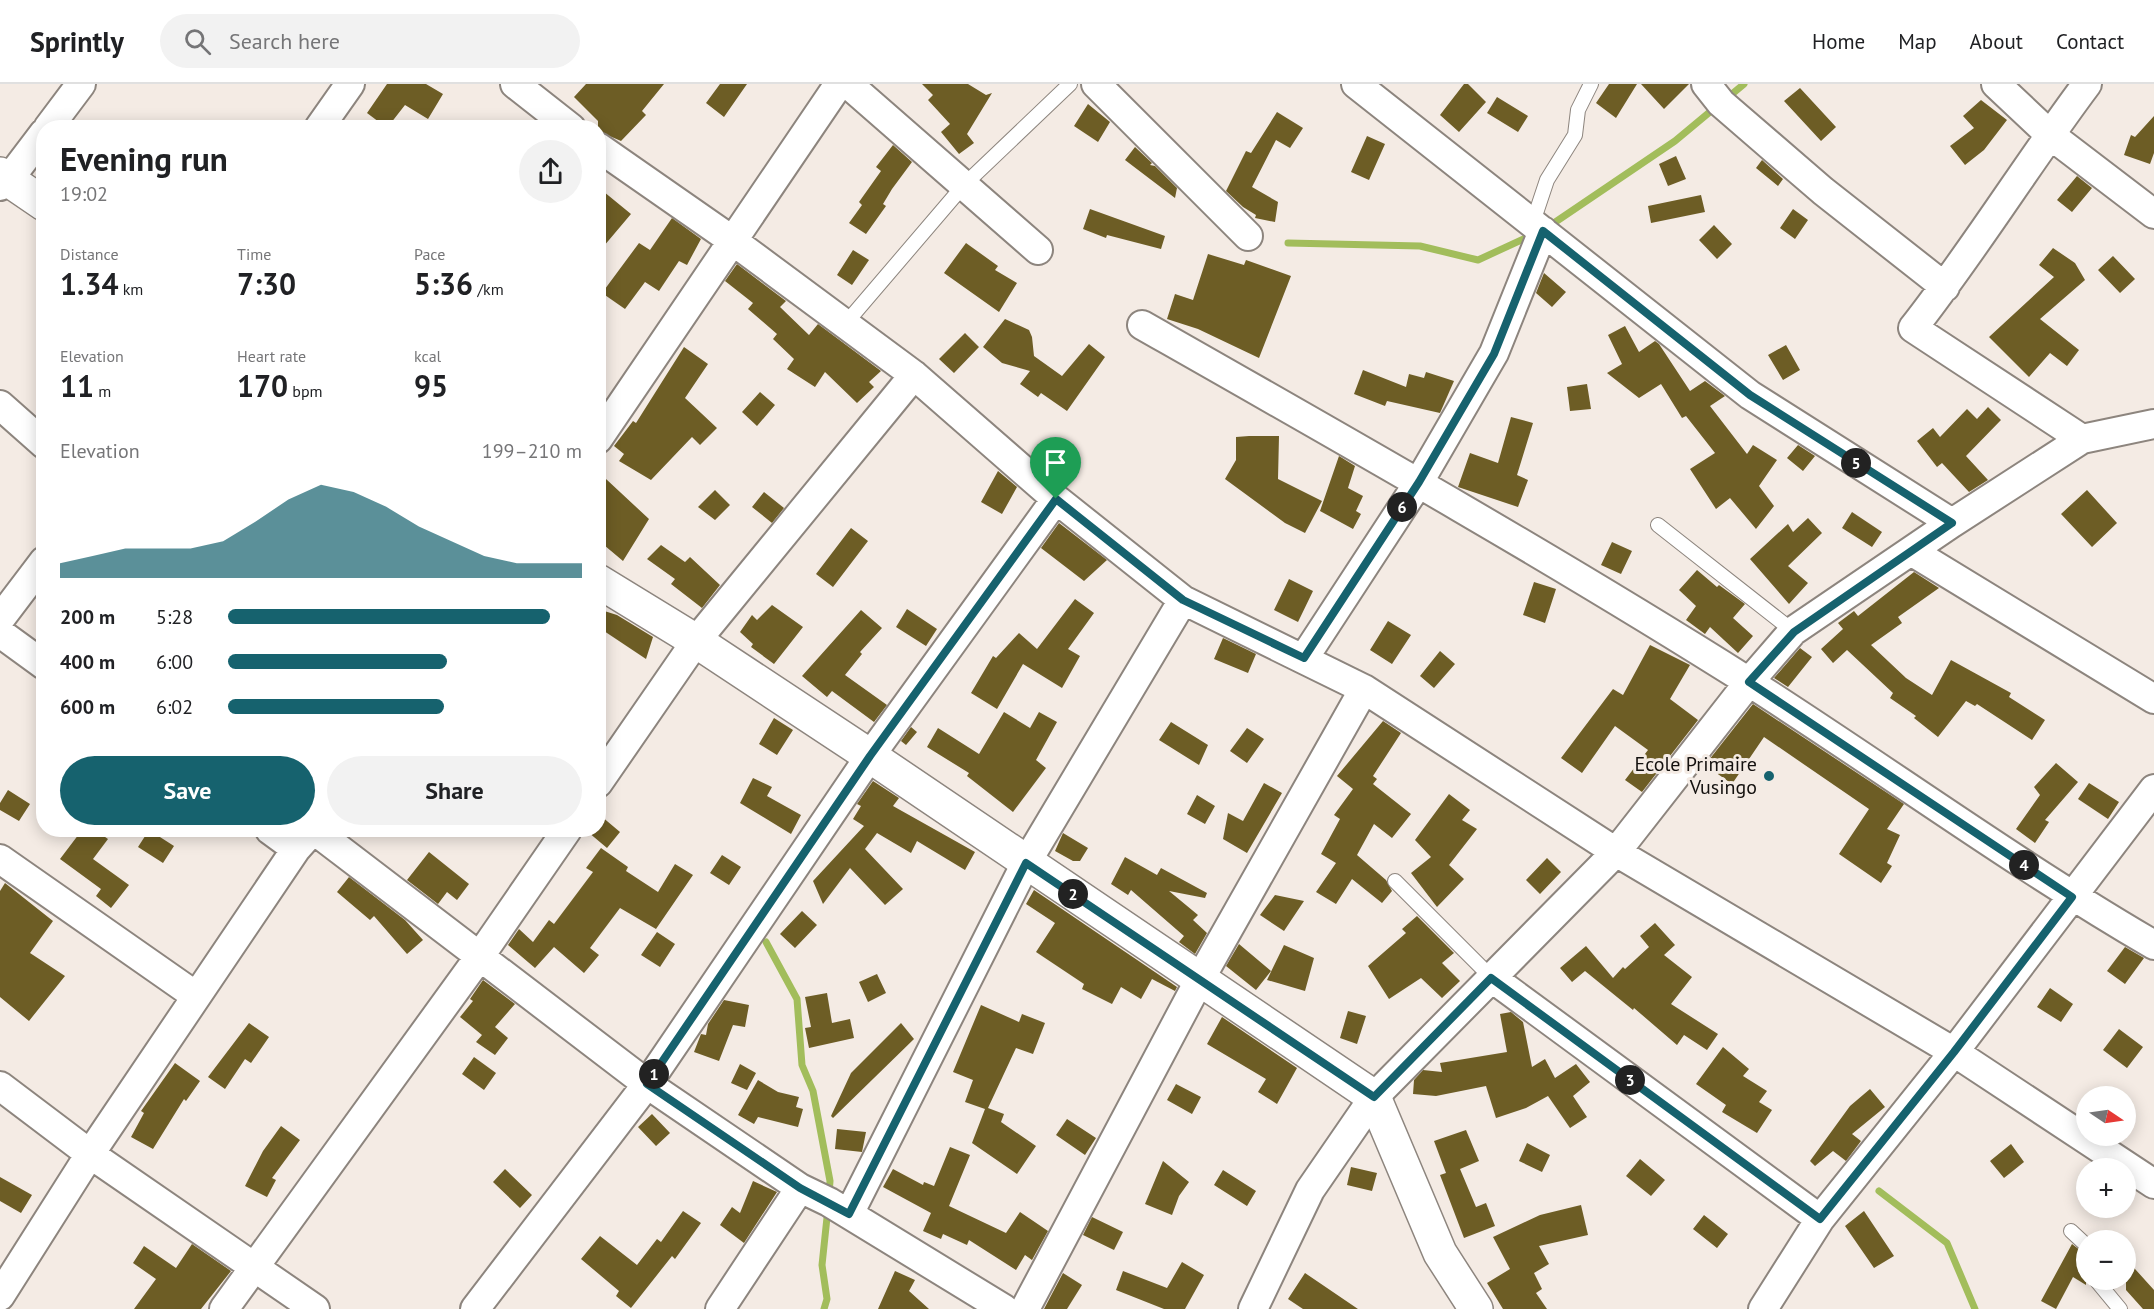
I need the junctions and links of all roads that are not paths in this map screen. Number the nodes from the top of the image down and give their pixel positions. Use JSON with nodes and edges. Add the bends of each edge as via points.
{"nodes":[{"id":1,"x":81,"y":84,"type":"edge"},
{"id":2,"x":350,"y":84,"type":"edge"},
{"id":3,"x":515,"y":84,"type":"edge"},
{"id":4,"x":839,"y":84,"type":"edge"},
{"id":5,"x":849,"y":84,"type":"edge"},
{"id":6,"x":1070,"y":84,"type":"edge"},
{"id":7,"x":1096,"y":84,"type":"edge"},
{"id":8,"x":1356,"y":84,"type":"edge"},
{"id":9,"x":1590,"y":84,"type":"edge"},
{"id":10,"x":1706,"y":84,"type":"edge"},
{"id":11,"x":1995,"y":84,"type":"edge"},
{"id":12,"x":2087,"y":84,"type":"edge"},
{"id":13,"x":54,"y":120,"type":"edge"},
{"id":14,"x":325,"y":120,"type":"edge"},
{"id":15,"x":555,"y":120,"type":"edge"},
{"id":16,"x":2049,"y":134,"type":"junction"},
{"id":17,"x":36,"y":142,"type":"edge"},
{"id":18,"x":606,"y":153,"type":"edge"},
{"id":19,"x":3,"y":180,"type":"edge"},
{"id":20,"x":964,"y":185,"type":"junction"},
{"id":21,"x":36,"y":199,"type":"edge"},
{"id":22,"x":2154,"y":214,"type":"edge"},
{"id":23,"x":1538,"y":226,"type":"junction"},
{"id":24,"x":1248,"y":236,"type":"dead end"},
{"id":25,"x":732,"y":241,"type":"junction"},
{"id":26,"x":1038,"y":250,"type":"dead end"},
{"id":27,"x":1945,"y":287,"type":"junction"},
{"id":28,"x":846,"y":323,"type":"junction"},
{"id":29,"x":1142,"y":325,"type":"dead end"},
{"id":30,"x":914,"y":375,"type":"junction"},
{"id":31,"x":0,"y":405,"type":"edge"},
{"id":32,"x":2154,"y":424,"type":"edge"},
{"id":33,"x":606,"y":427,"type":"edge"},
{"id":34,"x":36,"y":437,"type":"edge"},
{"id":35,"x":2082,"y":439,"type":"junction"},
{"id":36,"x":1419,"y":482,"type":"junction"},
{"id":37,"x":1056,"y":499,"type":"junction"},
{"id":38,"x":1952,"y":523,"type":"junction"},
{"id":39,"x":1658,"y":525,"type":"dead end"},
{"id":40,"x":1911,"y":551,"type":"junction"},
{"id":41,"x":36,"y":572,"type":"edge"},
{"id":42,"x":606,"y":586,"type":"edge"},
{"id":43,"x":1183,"y":600,"type":"junction"},
{"id":44,"x":0,"y":619,"type":"edge"},
{"id":45,"x":1794,"y":632,"type":"junction"},
{"id":46,"x":0,"y":633,"type":"edge"},
{"id":47,"x":696,"y":641,"type":"junction"},
{"id":48,"x":1304,"y":658,"type":"junction"},
{"id":49,"x":36,"y":659,"type":"edge"},
{"id":50,"x":1749,"y":682,"type":"junction"},
{"id":51,"x":1364,"y":689,"type":"junction"},
{"id":52,"x":2154,"y":699,"type":"edge"},
{"id":53,"x":870,"y":756,"type":"junction"},
{"id":54,"x":606,"y":771,"type":"edge"},
{"id":55,"x":2154,"y":789,"type":"edge"},
{"id":56,"x":307,"y":837,"type":"edge"},
{"id":57,"x":309,"y":837,"type":"edge"},
{"id":58,"x":562,"y":837,"type":"edge"},
{"id":59,"x":1616,"y":852,"type":"junction"},
{"id":60,"x":0,"y":859,"type":"edge"},
{"id":61,"x":1026,"y":863,"type":"junction"},
{"id":62,"x":1395,"y":881,"type":"dead end"},
{"id":63,"x":2072,"y":897,"type":"junction"},
{"id":64,"x":2154,"y":945,"type":"edge"},
{"id":65,"x":480,"y":956,"type":"junction"},
{"id":66,"x":1491,"y":978,"type":"junction"},
{"id":67,"x":1200,"y":979,"type":"junction"},
{"id":68,"x":196,"y":996,"type":"junction"},
{"id":69,"x":1954,"y":1052,"type":"junction"},
{"id":70,"x":647,"y":1084,"type":"junction"},
{"id":71,"x":0,"y":1086,"type":"edge"},
{"id":72,"x":1374,"y":1097,"type":"junction"},
{"id":73,"x":90,"y":1154,"type":"junction"},
{"id":74,"x":2154,"y":1184,"type":"edge"},
{"id":75,"x":800,"y":1188,"type":"junction"},
{"id":76,"x":849,"y":1214,"type":"junction"},
{"id":77,"x":1820,"y":1219,"type":"junction"},
{"id":78,"x":2071,"y":1231,"type":"dead end"},
{"id":79,"x":2076,"y":1236,"type":"edge"},
{"id":80,"x":256,"y":1266,"type":"junction"},
{"id":81,"x":2104,"y":1290,"type":"edge"},
{"id":82,"x":0,"y":1296,"type":"edge"},
{"id":83,"x":224,"y":1309,"type":"edge"},
{"id":84,"x":315,"y":1309,"type":"edge"},
{"id":85,"x":476,"y":1309,"type":"edge"},
{"id":86,"x":720,"y":1309,"type":"edge"},
{"id":87,"x":1004,"y":1309,"type":"edge"},
{"id":88,"x":1025,"y":1309,"type":"edge"},
{"id":89,"x":1253,"y":1309,"type":"edge"},
{"id":90,"x":1476,"y":1309,"type":"edge"},
{"id":91,"x":1763,"y":1309,"type":"edge"},
{"id":92,"x":2120,"y":1309,"type":"edge"}],
"edges":[{"from":1,"to":13,"type":"street"},
{"from":2,"to":14,"type":"street"},
{"from":3,"to":15,"type":"street"},
{"from":4,"to":25,"type":"street"},
{"from":5,"to":20,"type":"street"},
{"from":6,"to":20,"type":"lane"},
{"from":7,"to":24,"type":"street"},
{"from":8,"to":23,"type":"street"},
{"from":9,"to":23,"type":"lane","via":[[1578,110],[1575,135],[1547,180]]},
{"from":10,"to":27,"type":"street","via":[[1721,104],[1823,191]]},
{"from":11,"to":16,"type":"street"},
{"from":12,"to":16,"type":"street"},
{"from":16,"to":22,"type":"street"},
{"from":16,"to":27,"type":"street"},
{"from":17,"to":19,"type":"street"},
{"from":18,"to":25,"type":"street"},
{"from":19,"to":21,"type":"street"},
{"from":20,"to":26,"type":"street"},
{"from":20,"to":28,"type":"lane"},
{"from":23,"to":36,"type":"street","via":[[1494,354]]},
{"from":23,"to":38,"type":"street","via":[[1750,395]]},
{"from":25,"to":28,"type":"street"},
{"from":25,"to":33,"type":"street"},
{"from":27,"to":35,"type":"street","via":[[1913,328]]},
{"from":28,"to":30,"type":"street"},
{"from":29,"to":36,"type":"street"},
{"from":30,"to":37,"type":"street"},
{"from":30,"to":47,"type":"street"},
{"from":31,"to":34,"type":"street"},
{"from":32,"to":35,"type":"street"},
{"from":35,"to":38,"type":"street"},
{"from":36,"to":48,"type":"street"},
{"from":36,"to":50,"type":"street"},
{"from":37,"to":43,"type":"street"},
{"from":37,"to":53,"type":"street"},
{"from":38,"to":40,"type":"street"},
{"from":39,"to":45,"type":"lane"},
{"from":40,"to":45,"type":"street"},
{"from":40,"to":52,"type":"street"},
{"from":41,"to":44,"type":"street"},
{"from":42,"to":47,"type":"street"},
{"from":43,"to":48,"type":"street"},
{"from":43,"to":61,"type":"street"},
{"from":45,"to":50,"type":"street"},
{"from":46,"to":49,"type":"street"},
{"from":47,"to":53,"type":"street"},
{"from":47,"to":54,"type":"street"},
{"from":48,"to":51,"type":"street"},
{"from":50,"to":59,"type":"street"},
{"from":50,"to":63,"type":"street"},
{"from":51,"to":59,"type":"street"},
{"from":51,"to":67,"type":"street"},
{"from":53,"to":61,"type":"street"},
{"from":53,"to":70,"type":"street"},
{"from":55,"to":63,"type":"street"},
{"from":56,"to":68,"type":"street"},
{"from":57,"to":65,"type":"street"},
{"from":58,"to":65,"type":"street"},
{"from":59,"to":66,"type":"street"},
{"from":59,"to":69,"type":"street"},
{"from":60,"to":68,"type":"street"},
{"from":61,"to":67,"type":"street"},
{"from":61,"to":76,"type":"street"},
{"from":62,"to":66,"type":"lane"},
{"from":63,"to":64,"type":"street"},
{"from":63,"to":69,"type":"street"},
{"from":65,"to":70,"type":"street"},
{"from":65,"to":80,"type":"street"},
{"from":66,"to":72,"type":"street"},
{"from":66,"to":77,"type":"street"},
{"from":67,"to":72,"type":"street"},
{"from":67,"to":88,"type":"street"},
{"from":68,"to":73,"type":"street"},
{"from":69,"to":74,"type":"street"},
{"from":69,"to":77,"type":"street"},
{"from":70,"to":75,"type":"street"},
{"from":70,"to":85,"type":"street"},
{"from":71,"to":73,"type":"street"},
{"from":72,"to":89,"type":"street","via":[[1310,1190]]},
{"from":72,"to":90,"type":"street","via":[[1440,1253]]},
{"from":73,"to":80,"type":"street"},
{"from":73,"to":82,"type":"street"},
{"from":75,"to":76,"type":"street"},
{"from":75,"to":86,"type":"street"},
{"from":76,"to":87,"type":"street"},
{"from":77,"to":91,"type":"street"},
{"from":78,"to":79,"type":"lane"},
{"from":80,"to":83,"type":"street"},
{"from":80,"to":84,"type":"street"},
{"from":81,"to":92,"type":"lane"}]}
